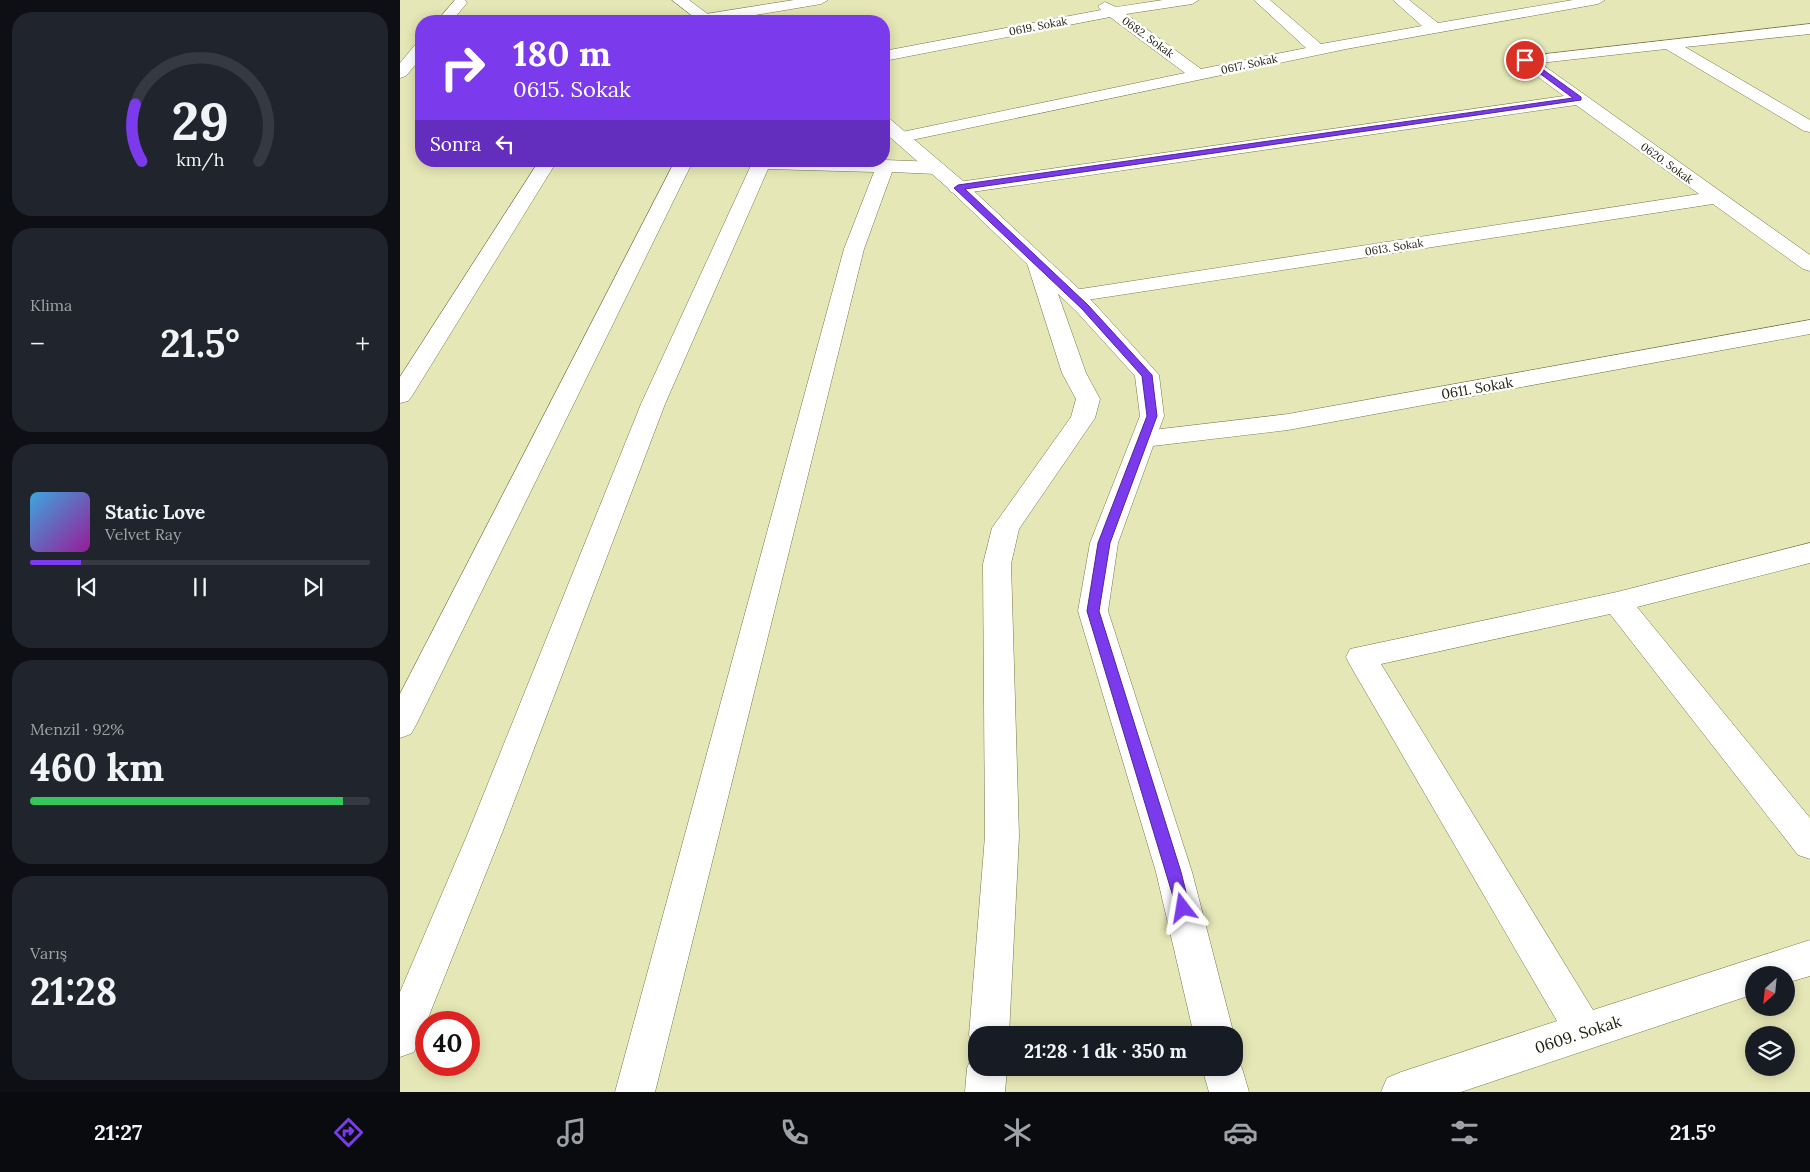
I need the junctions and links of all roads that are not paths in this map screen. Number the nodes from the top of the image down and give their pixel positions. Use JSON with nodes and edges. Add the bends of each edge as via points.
{"nodes":[{"id":1,"x":679,"y":0,"type":"edge"},
{"id":2,"x":821,"y":0,"type":"edge"},
{"id":3,"x":1097,"y":0,"type":"edge"},
{"id":4,"x":1192,"y":0,"type":"edge"},
{"id":5,"x":1262,"y":0,"type":"edge"},
{"id":6,"x":1400,"y":0,"type":"edge"},
{"id":7,"x":1598,"y":0,"type":"edge"},
{"id":8,"x":460,"y":3,"type":"dead end"},
{"id":9,"x":1542,"y":4,"type":"edge"},
{"id":10,"x":1113,"y":12,"type":"junction"},
{"id":11,"x":449,"y":15,"type":"edge"},
{"id":12,"x":700,"y":15,"type":"edge"},
{"id":13,"x":736,"y":15,"type":"edge"},
{"id":14,"x":1434,"y":28,"type":"junction"},
{"id":15,"x":1810,"y":29,"type":"edge"},
{"id":16,"x":1668,"y":44,"type":"junction"},
{"id":17,"x":1318,"y":50,"type":"junction"},
{"id":18,"x":415,"y":55,"type":"edge"},
{"id":19,"x":890,"y":55,"type":"edge"},
{"id":20,"x":400,"y":73,"type":"edge"},
{"id":21,"x":1198,"y":75,"type":"junction"},
{"id":22,"x":1579,"y":99,"type":"junction"},
{"id":23,"x":1808,"y":124,"type":"edge"},
{"id":24,"x":893,"y":130,"type":"edge"},
{"id":25,"x":890,"y":166,"type":"edge"},
{"id":26,"x":544,"y":167,"type":"edge"},
{"id":27,"x":681,"y":167,"type":"edge"},
{"id":28,"x":760,"y":167,"type":"edge"},
{"id":29,"x":885,"y":167,"type":"edge"},
{"id":30,"x":936,"y":168,"type":"junction"},
{"id":31,"x":958,"y":188,"type":"junction"},
{"id":32,"x":1714,"y":198,"type":"junction"},
{"id":33,"x":1036,"y":260,"type":"junction"},
{"id":34,"x":1810,"y":265,"type":"edge"},
{"id":35,"x":1074,"y":296,"type":"junction"},
{"id":36,"x":1810,"y":327,"type":"edge"},
{"id":37,"x":400,"y":396,"type":"edge"},
{"id":38,"x":1144,"y":439,"type":"junction"},
{"id":39,"x":1810,"y":553,"type":"edge"},
{"id":40,"x":1617,"y":602,"type":"junction"},
{"id":41,"x":400,"y":725,"type":"edge"},
{"id":42,"x":1810,"y":844,"type":"edge"},
{"id":43,"x":1810,"y":958,"type":"edge"},
{"id":44,"x":1785,"y":966,"type":"edge"},
{"id":45,"x":1745,"y":979,"type":"edge"},
{"id":46,"x":404,"y":1020,"type":"edge"},
{"id":47,"x":990,"y":1026,"type":"edge"},
{"id":48,"x":1212,"y":1026,"type":"edge"},
{"id":49,"x":1585,"y":1032,"type":"junction"},
{"id":50,"x":986,"y":1076,"type":"edge"},
{"id":51,"x":1224,"y":1076,"type":"edge"},
{"id":52,"x":635,"y":1092,"type":"edge"},
{"id":53,"x":985,"y":1092,"type":"edge"},
{"id":54,"x":1228,"y":1092,"type":"edge"},
{"id":55,"x":1401,"y":1092,"type":"edge"}],
"edges":[{"from":1,"to":12,"type":"street"},
{"from":2,"to":13,"type":"street"},
{"from":3,"to":10,"type":"street","name":"0682. Sokak"},
{"from":4,"to":10,"type":"street","name":"0619. Sokak"},
{"from":5,"to":17,"type":"street"},
{"from":6,"to":14,"type":"street"},
{"from":7,"to":9,"type":"street","name":"0617. Sokak"},
{"from":8,"to":11,"type":"street"},
{"from":9,"to":14,"type":"street","name":"0617. Sokak"},
{"from":10,"to":19,"type":"street","name":"0619. Sokak"},
{"from":10,"to":21,"type":"street","name":"0682. Sokak"},
{"from":14,"to":17,"type":"street","name":"0617. Sokak"},
{"from":15,"to":16,"type":"street"},
{"from":16,"to":22,"type":"street","name":"0620. Sokak","via":[[1525,60]]},
{"from":16,"to":23,"type":"street"},
{"from":17,"to":21,"type":"street","name":"0617. Sokak"},
{"from":18,"to":20,"type":"street"},
{"from":21,"to":24,"type":"street","name":"0617. Sokak"},
{"from":22,"to":31,"type":"street"},
{"from":22,"to":32,"type":"street","name":"0620. Sokak"},
{"from":24,"to":30,"type":"street"},
{"from":25,"to":30,"type":"street"},
{"from":26,"to":37,"type":"street"},
{"from":27,"to":41,"type":"street"},
{"from":28,"to":46,"type":"street","via":[[653,404],[485,833]]},
{"from":29,"to":52,"type":"street","via":[[854,250]]},
{"from":30,"to":31,"type":"street"},
{"from":31,"to":33,"type":"street"},
{"from":32,"to":34,"type":"street","name":"0620. Sokak"},
{"from":32,"to":35,"type":"street","name":"0613. Sokak"},
{"from":33,"to":35,"type":"street"},
{"from":33,"to":47,"type":"street","via":[[1074,373],[1088,400],[1083,418],[1006,528],[997,564],[1002,836]]},
{"from":35,"to":38,"type":"street","via":[[1147,375],[1152,416]]},
{"from":36,"to":38,"type":"street","name":"0611. Sokak","via":[[1288,422]]},
{"from":38,"to":48,"type":"street","via":[[1104,543],[1093,611],[1174,872]]},
{"from":39,"to":40,"type":"street"},
{"from":40,"to":42,"type":"street"},
{"from":40,"to":49,"type":"street","via":[[1362,657]]},
{"from":43,"to":44,"type":"street"},
{"from":45,"to":49,"type":"street","name":"0609. Sokak"},
{"from":49,"to":55,"type":"street","name":"0609. Sokak"},
{"from":50,"to":53,"type":"street"},
{"from":51,"to":54,"type":"street"}]}
